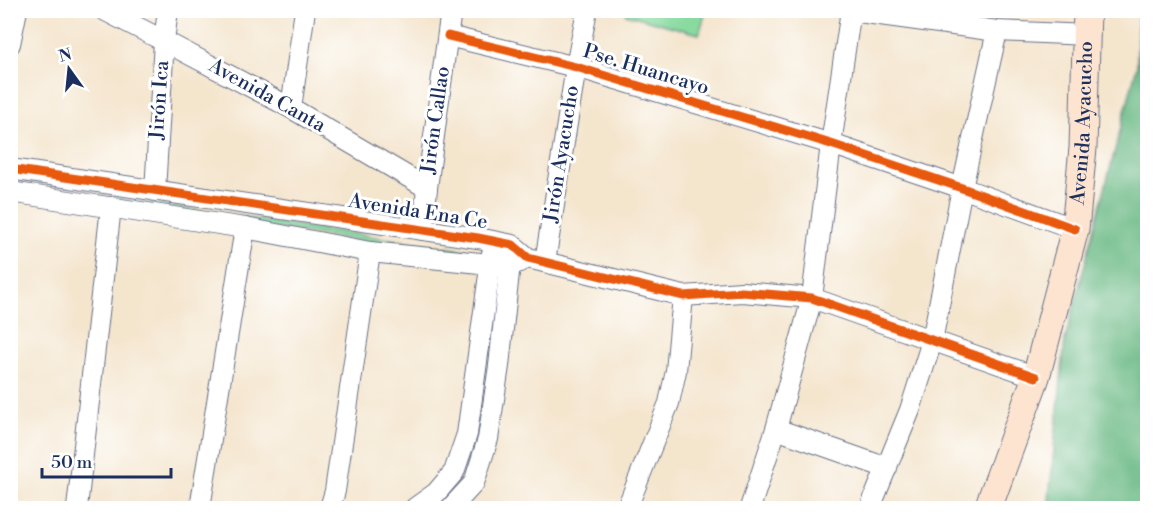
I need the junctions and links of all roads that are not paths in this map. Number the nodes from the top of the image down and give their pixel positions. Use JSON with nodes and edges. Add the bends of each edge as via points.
{"nodes":[{"id":1,"x":17,"y":10,"type":"edge"},
{"id":2,"x":104,"y":10,"type":"edge"},
{"id":3,"x":168,"y":10,"type":"edge"},
{"id":4,"x":304,"y":10,"type":"edge"},
{"id":5,"x":451,"y":10,"type":"edge"},
{"id":6,"x":587,"y":10,"type":"edge"},
{"id":7,"x":851,"y":11,"type":"edge"},
{"id":8,"x":986,"y":23,"type":"edge"},
{"id":9,"x":1087,"y":23,"type":"edge"},
{"id":10,"x":448,"y":36,"type":"junction"},
{"id":11,"x":164,"y":40,"type":"junction"},
{"id":12,"x":10,"y":44,"type":"edge"},
{"id":13,"x":576,"y":67,"type":"junction"},
{"id":14,"x":291,"y":108,"type":"junction"},
{"id":15,"x":831,"y":144,"type":"junction"},
{"id":16,"x":10,"y":169,"type":"edge"},
{"id":17,"x":427,"y":188,"type":"junction"},
{"id":18,"x":962,"y":188,"type":"junction"},
{"id":19,"x":154,"y":190,"type":"junction"},
{"id":20,"x":10,"y":192,"type":"edge"},
{"id":21,"x":111,"y":207,"type":"junction"},
{"id":22,"x":245,"y":228,"type":"junction"},
{"id":23,"x":1075,"y":229,"type":"junction"},
{"id":24,"x":423,"y":230,"type":"junction"},
{"id":25,"x":503,"y":243,"type":"junction"},
{"id":26,"x":370,"y":252,"type":"junction"},
{"id":27,"x":537,"y":260,"type":"junction"},
{"id":28,"x":500,"y":266,"type":"junction"},
{"id":29,"x":683,"y":296,"type":"junction"},
{"id":30,"x":812,"y":298,"type":"junction"},
{"id":31,"x":932,"y":341,"type":"junction"},
{"id":32,"x":1036,"y":378,"type":"junction"},
{"id":33,"x":776,"y":429,"type":"junction"},
{"id":34,"x":887,"y":468,"type":"junction"},
{"id":35,"x":77,"y":508,"type":"edge"},
{"id":36,"x":200,"y":508,"type":"edge"},
{"id":37,"x":330,"y":508,"type":"edge"},
{"id":38,"x":415,"y":508,"type":"edge"},
{"id":39,"x":451,"y":508,"type":"edge"},
{"id":40,"x":627,"y":508,"type":"edge"},
{"id":41,"x":750,"y":508,"type":"edge"},
{"id":42,"x":870,"y":508,"type":"edge"},
{"id":43,"x":988,"y":508,"type":"edge"}],
"edges":[{"from":1,"to":12,"type":"street"},
{"from":2,"to":11,"type":"street","name":"Avenida Canta"},
{"from":3,"to":11,"type":"street","name":"Jirón Ica"},
{"from":4,"to":14,"type":"street"},
{"from":5,"to":10,"type":"street","name":"Jirón Callao"},
{"from":6,"to":13,"type":"street","name":"Jirón Ayacucho"},
{"from":7,"to":8,"type":"street"},
{"from":7,"to":15,"type":"street"},
{"from":8,"to":9,"type":"street"},
{"from":8,"to":18,"type":"street"},
{"from":9,"to":23,"type":"street","name":"Avenida Ayacucho","via":[[1083,148]]},
{"from":10,"to":13,"type":"street","name":"Pse. Huancayo"},
{"from":10,"to":17,"type":"street","name":"Jirón Callao"},
{"from":11,"to":14,"type":"street","name":"Avenida Canta"},
{"from":11,"to":19,"type":"street","name":"Jirón Ica"},
{"from":13,"to":15,"type":"street","name":"Pse. Huancayo"},
{"from":13,"to":27,"type":"street","name":"Jirón Ayacucho"},
{"from":14,"to":17,"type":"street","name":"Avenida Canta"},
{"from":15,"to":18,"type":"street","name":"Pse. Huancayo"},
{"from":15,"to":30,"type":"street"},
{"from":16,"to":19,"type":"street","name":"Avenida Ena Ce"},
{"from":17,"to":24,"type":"street","name":"Jirón Callao"},
{"from":18,"to":23,"type":"street","name":"Pse. Huancayo"},
{"from":18,"to":31,"type":"street"},
{"from":19,"to":24,"type":"street","name":"Avenida Ena Ce"},
{"from":20,"to":21,"type":"street"},
{"from":21,"to":22,"type":"street"},
{"from":21,"to":35,"type":"street"},
{"from":22,"to":26,"type":"street"},
{"from":22,"to":36,"type":"street"},
{"from":23,"to":32,"type":"street","name":"Avenida Ayacucho"},
{"from":24,"to":25,"type":"street","name":"Avenida Ena Ce"},
{"from":25,"to":27,"type":"street","name":"Avenida Ena Ce"},
{"from":25,"to":28,"type":"street"},
{"from":26,"to":28,"type":"street"},
{"from":26,"to":37,"type":"street"},
{"from":27,"to":28,"type":"street"},
{"from":27,"to":29,"type":"street","name":"Avenida Ena Ce"},
{"from":28,"to":38,"type":"street","via":[[467,434],[454,472],[436,493]]},
{"from":28,"to":39,"type":"street","via":[[499,366],[488,439],[474,483]]},
{"from":29,"to":30,"type":"street","name":"Avenida Ena Ce","via":[[742,292]]},
{"from":29,"to":40,"type":"street","via":[[669,403]]},
{"from":30,"to":31,"type":"street","name":"Avenida Ena Ce"},
{"from":30,"to":33,"type":"street"},
{"from":31,"to":32,"type":"street","name":"Avenida Ena Ce"},
{"from":31,"to":34,"type":"street"},
{"from":32,"to":43,"type":"street","name":"Avenida Ayacucho"},
{"from":33,"to":34,"type":"street"},
{"from":33,"to":41,"type":"street"},
{"from":34,"to":42,"type":"street"}]}
